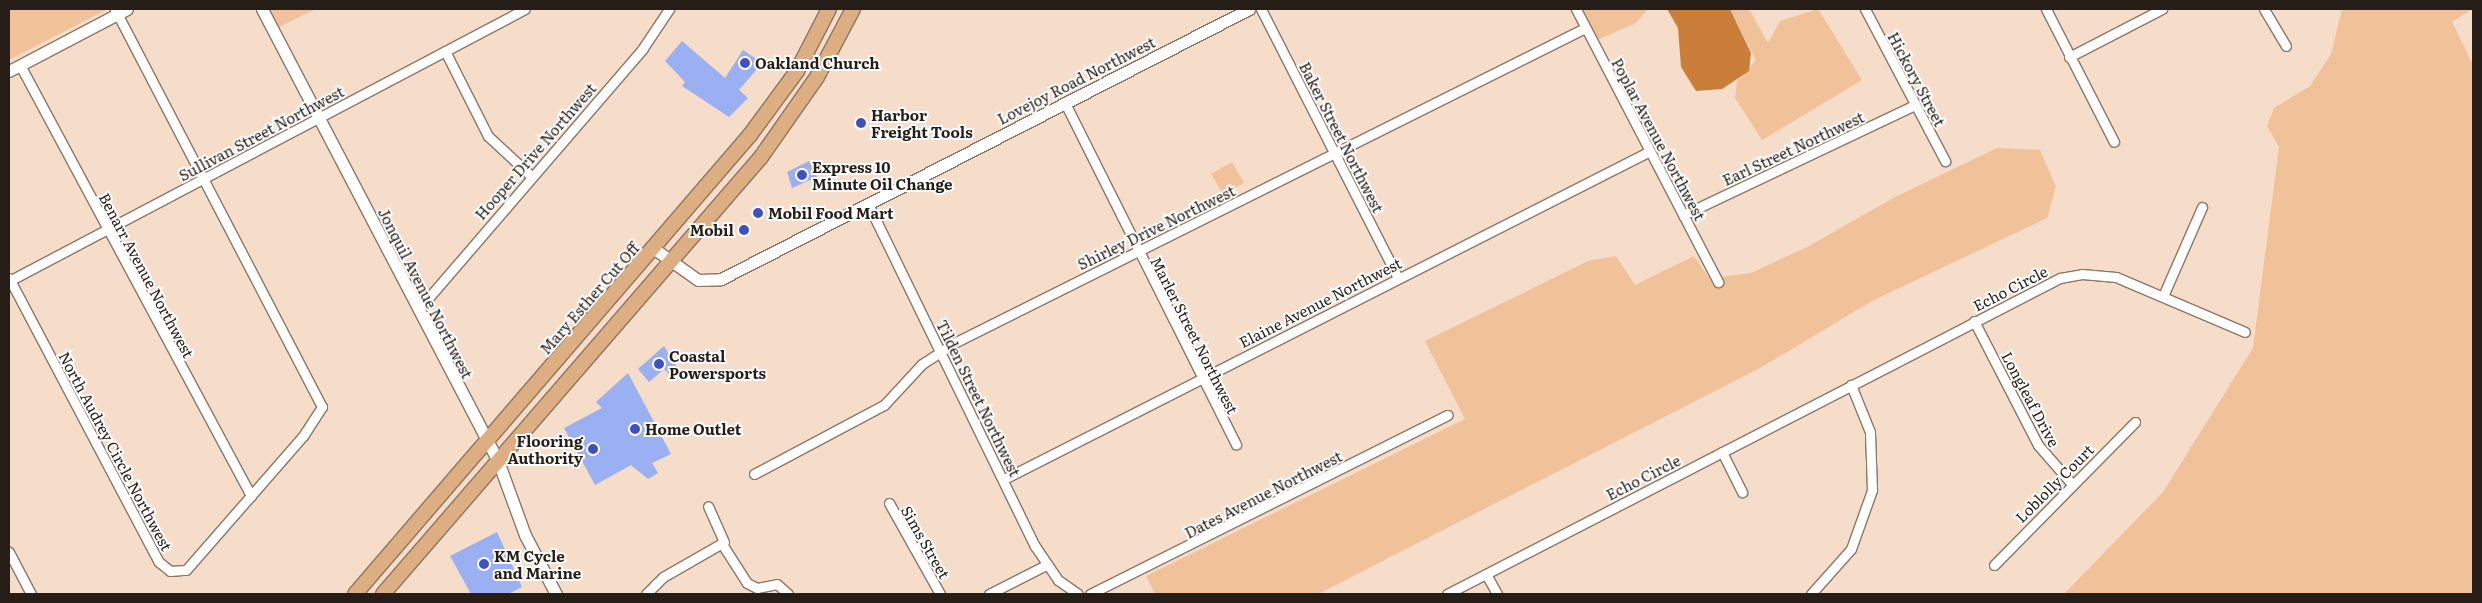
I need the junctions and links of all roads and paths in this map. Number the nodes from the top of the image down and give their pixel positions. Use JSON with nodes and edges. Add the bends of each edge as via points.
{"nodes":[{"id":1,"x":262,"y":9,"type":"edge"},
{"id":2,"x":526,"y":9,"type":"edge"},
{"id":3,"x":669,"y":9,"type":"edge"},
{"id":4,"x":829,"y":9,"type":"edge"},
{"id":5,"x":853,"y":9,"type":"edge"},
{"id":6,"x":1248,"y":9,"type":"edge"},
{"id":7,"x":1261,"y":9,"type":"edge"},
{"id":8,"x":1576,"y":9,"type":"edge"},
{"id":9,"x":1865,"y":9,"type":"edge"},
{"id":10,"x":2046,"y":9,"type":"edge"},
{"id":11,"x":2162,"y":9,"type":"edge"},
{"id":12,"x":2264,"y":9,"type":"edge"},
{"id":13,"x":120,"y":10,"type":"edge"},
{"id":14,"x":1586,"y":28,"type":"junction"},
{"id":15,"x":2286,"y":46,"type":"dead end"},
{"id":16,"x":445,"y":51,"type":"junction"},
{"id":17,"x":2069,"y":57,"type":"junction"},
{"id":18,"x":802,"y":62,"type":"junction"},
{"id":19,"x":20,"y":65,"type":"junction"},
{"id":20,"x":9,"y":71,"type":"edge"},
{"id":21,"x":820,"y":73,"type":"junction"},
{"id":22,"x":1065,"y":103,"type":"junction"},
{"id":23,"x":1915,"y":105,"type":"junction"},
{"id":24,"x":319,"y":118,"type":"junction"},
{"id":25,"x":2114,"y":142,"type":"dead end"},
{"id":26,"x":1650,"y":151,"type":"junction"},
{"id":27,"x":1335,"y":153,"type":"junction"},
{"id":28,"x":1945,"y":162,"type":"dead end"},
{"id":29,"x":531,"y":176,"type":"junction"},
{"id":30,"x":204,"y":179,"type":"junction"},
{"id":31,"x":868,"y":204,"type":"junction"},
{"id":32,"x":2202,"y":207,"type":"dead end"},
{"id":33,"x":1683,"y":215,"type":"junction"},
{"id":34,"x":107,"y":229,"type":"junction"},
{"id":35,"x":654,"y":248,"type":"junction"},
{"id":36,"x":1137,"y":252,"type":"junction"},
{"id":37,"x":671,"y":262,"type":"junction"},
{"id":38,"x":1398,"y":278,"type":"junction"},
{"id":39,"x":9,"y":280,"type":"edge"},
{"id":40,"x":1718,"y":282,"type":"dead end"},
{"id":41,"x":2163,"y":296,"type":"junction"},
{"id":42,"x":418,"y":310,"type":"junction"},
{"id":43,"x":1974,"y":321,"type":"junction"},
{"id":44,"x":2245,"y":332,"type":"dead end"},
{"id":45,"x":941,"y":351,"type":"junction"},
{"id":46,"x":1201,"y":377,"type":"junction"},
{"id":47,"x":1851,"y":385,"type":"junction"},
{"id":48,"x":1448,"y":415,"type":"dead end"},
{"id":49,"x":2135,"y":422,"type":"dead end"},
{"id":50,"x":487,"y":442,"type":"junction"},
{"id":51,"x":1236,"y":445,"type":"dead end"},
{"id":52,"x":1722,"y":452,"type":"junction"},
{"id":53,"x":498,"y":461,"type":"junction"},
{"id":54,"x":754,"y":474,"type":"dead end"},
{"id":55,"x":1004,"y":479,"type":"junction"},
{"id":56,"x":2072,"y":484,"type":"junction"},
{"id":57,"x":1742,"y":492,"type":"dead end"},
{"id":58,"x":251,"y":496,"type":"junction"},
{"id":59,"x":888,"y":504,"type":"dead end"},
{"id":60,"x":708,"y":506,"type":"dead end"},
{"id":61,"x":722,"y":544,"type":"junction"},
{"id":62,"x":9,"y":552,"type":"edge"},
{"id":63,"x":1046,"y":565,"type":"junction"},
{"id":64,"x":1994,"y":565,"type":"dead end"},
{"id":65,"x":1486,"y":574,"type":"junction"},
{"id":66,"x":31,"y":594,"type":"edge"},
{"id":67,"x":356,"y":594,"type":"edge"},
{"id":68,"x":383,"y":594,"type":"edge"},
{"id":69,"x":556,"y":594,"type":"edge"},
{"id":70,"x":646,"y":594,"type":"edge"},
{"id":71,"x":788,"y":594,"type":"edge"},
{"id":72,"x":940,"y":594,"type":"edge"},
{"id":73,"x":989,"y":594,"type":"edge"},
{"id":74,"x":1078,"y":594,"type":"edge"},
{"id":75,"x":1090,"y":594,"type":"edge"},
{"id":76,"x":1447,"y":594,"type":"edge"},
{"id":77,"x":1497,"y":594,"type":"edge"},
{"id":78,"x":1810,"y":594,"type":"edge"}],
"edges":[{"from":1,"to":24,"type":"street","name":"Jonquil Avenue Northwest"},
{"from":2,"to":16,"type":"street","name":"Sullivan Street Northwest"},
{"from":3,"to":29,"type":"street","name":"Hooper Drive Northwest","via":[[643,48]]},
{"from":4,"to":18,"type":"main road","name":"Mary Esther Cut Off"},
{"from":5,"to":21,"type":"main road"},
{"from":6,"to":22,"type":"street","name":"Lovejoy Road Northwest"},
{"from":7,"to":27,"type":"street","name":"Baker Street Northwest"},
{"from":8,"to":14,"type":"street","name":"Poplar Avenue Northwest"},
{"from":9,"to":23,"type":"street","name":"Hickory Street"},
{"from":10,"to":17,"type":"street"},
{"from":11,"to":17,"type":"street"},
{"from":12,"to":15,"type":"street"},
{"from":13,"to":19,"type":"street"},
{"from":13,"to":30,"type":"street"},
{"from":14,"to":26,"type":"street","name":"Poplar Avenue Northwest"},
{"from":14,"to":27,"type":"street","name":"Shirley Drive Northwest"},
{"from":16,"to":24,"type":"street","name":"Sullivan Street Northwest"},
{"from":16,"to":29,"type":"street","via":[[488,136]]},
{"from":17,"to":25,"type":"street"},
{"from":18,"to":21,"type":"main road"},
{"from":18,"to":35,"type":"main road","name":"Mary Esther Cut Off","via":[[750,136]]},
{"from":19,"to":20,"type":"street"},
{"from":19,"to":34,"type":"street","name":"Benarr Avenue Northwest"},
{"from":21,"to":37,"type":"main road","via":[[761,157]]},
{"from":22,"to":31,"type":"street","name":"Lovejoy Road Northwest"},
{"from":22,"to":36,"type":"street","name":"Marler Street Northwest"},
{"from":23,"to":28,"type":"street","name":"Hickory Street"},
{"from":23,"to":33,"type":"street","name":"Earl Street Northwest"},
{"from":24,"to":30,"type":"street","name":"Sullivan Street Northwest"},
{"from":24,"to":42,"type":"street","name":"Jonquil Avenue Northwest"},
{"from":26,"to":33,"type":"street","name":"Poplar Avenue Northwest"},
{"from":26,"to":38,"type":"street","name":"Elaine Avenue Northwest"},
{"from":27,"to":36,"type":"street","name":"Shirley Drive Northwest"},
{"from":27,"to":38,"type":"street","name":"Baker Street Northwest"},
{"from":29,"to":42,"type":"street","name":"Hooper Drive Northwest"},
{"from":30,"to":34,"type":"street","name":"Sullivan Street Northwest"},
{"from":30,"to":58,"type":"street","name":"North Audrey Circle Northwest","via":[[322,407]]},
{"from":31,"to":37,"type":"street","name":"Lovejoy Road Northwest","via":[[721,279],[698,280]]},
{"from":31,"to":45,"type":"street","name":"Tilden Street Northwest"},
{"from":32,"to":41,"type":"street"},
{"from":33,"to":40,"type":"street","name":"Poplar Avenue Northwest"},
{"from":34,"to":39,"type":"street","name":"Sullivan Street Northwest"},
{"from":34,"to":58,"type":"street","name":"Benarr Avenue Northwest"},
{"from":35,"to":37,"type":"street","name":"Lovejoy Road Northwest"},
{"from":35,"to":50,"type":"main road","name":"Mary Esther Cut Off"},
{"from":36,"to":45,"type":"street","name":"Shirley Drive Northwest"},
{"from":36,"to":46,"type":"street","name":"Marler Street Northwest"},
{"from":37,"to":53,"type":"main road"},
{"from":38,"to":46,"type":"street","name":"Elaine Avenue Northwest"},
{"from":39,"to":58,"type":"street","name":"North Audrey Circle Northwest","via":[[163,567],[176,572],[189,568]]},
{"from":41,"to":43,"type":"street","name":"Echo Circle","via":[[2116,277],[2082,274],[2045,284]]},
{"from":41,"to":44,"type":"street","name":"Echo Circle"},
{"from":42,"to":50,"type":"street","name":"Jonquil Avenue Northwest"},
{"from":43,"to":47,"type":"street","name":"Echo Circle"},
{"from":43,"to":56,"type":"street","name":"Longleaf Drive","via":[[2038,445]]},
{"from":45,"to":54,"type":"street","name":"Shirley Drive Northwest","via":[[884,405]]},
{"from":45,"to":55,"type":"street","name":"Tilden Street Northwest"},
{"from":46,"to":51,"type":"street","name":"Marler Street Northwest"},
{"from":46,"to":55,"type":"street","name":"Elaine Avenue Northwest"},
{"from":47,"to":52,"type":"street","name":"Echo Circle"},
{"from":47,"to":78,"type":"street","via":[[1870,432],[1872,490],[1851,549]]},
{"from":48,"to":75,"type":"street","name":"Dates Avenue Northwest"},
{"from":49,"to":56,"type":"street","name":"Loblolly Court"},
{"from":50,"to":53,"type":"street","name":"Jonquil Avenue Northwest"},
{"from":50,"to":67,"type":"main road","name":"Mary Esther Cut Off"},
{"from":52,"to":57,"type":"street"},
{"from":52,"to":65,"type":"street","name":"Echo Circle"},
{"from":53,"to":68,"type":"main road"},
{"from":53,"to":69,"type":"street","name":"Jonquil Avenue Northwest","via":[[525,535]]},
{"from":55,"to":63,"type":"street","name":"Tilden Street Northwest"},
{"from":56,"to":64,"type":"street","name":"Loblolly Court"},
{"from":59,"to":72,"type":"street","name":"Sims Street"},
{"from":60,"to":61,"type":"street","via":[[724,539]]},
{"from":61,"to":70,"type":"street","via":[[663,577]]},
{"from":61,"to":71,"type":"street","via":[[748,583],[757,588],[777,584]]},
{"from":62,"to":66,"type":"street"},
{"from":63,"to":73,"type":"street","via":[[1021,582]]},
{"from":63,"to":74,"type":"street","name":"Tilden Street Northwest","via":[[1067,590]]},
{"from":65,"to":76,"type":"street","name":"Echo Circle"},
{"from":65,"to":77,"type":"street"}]}
